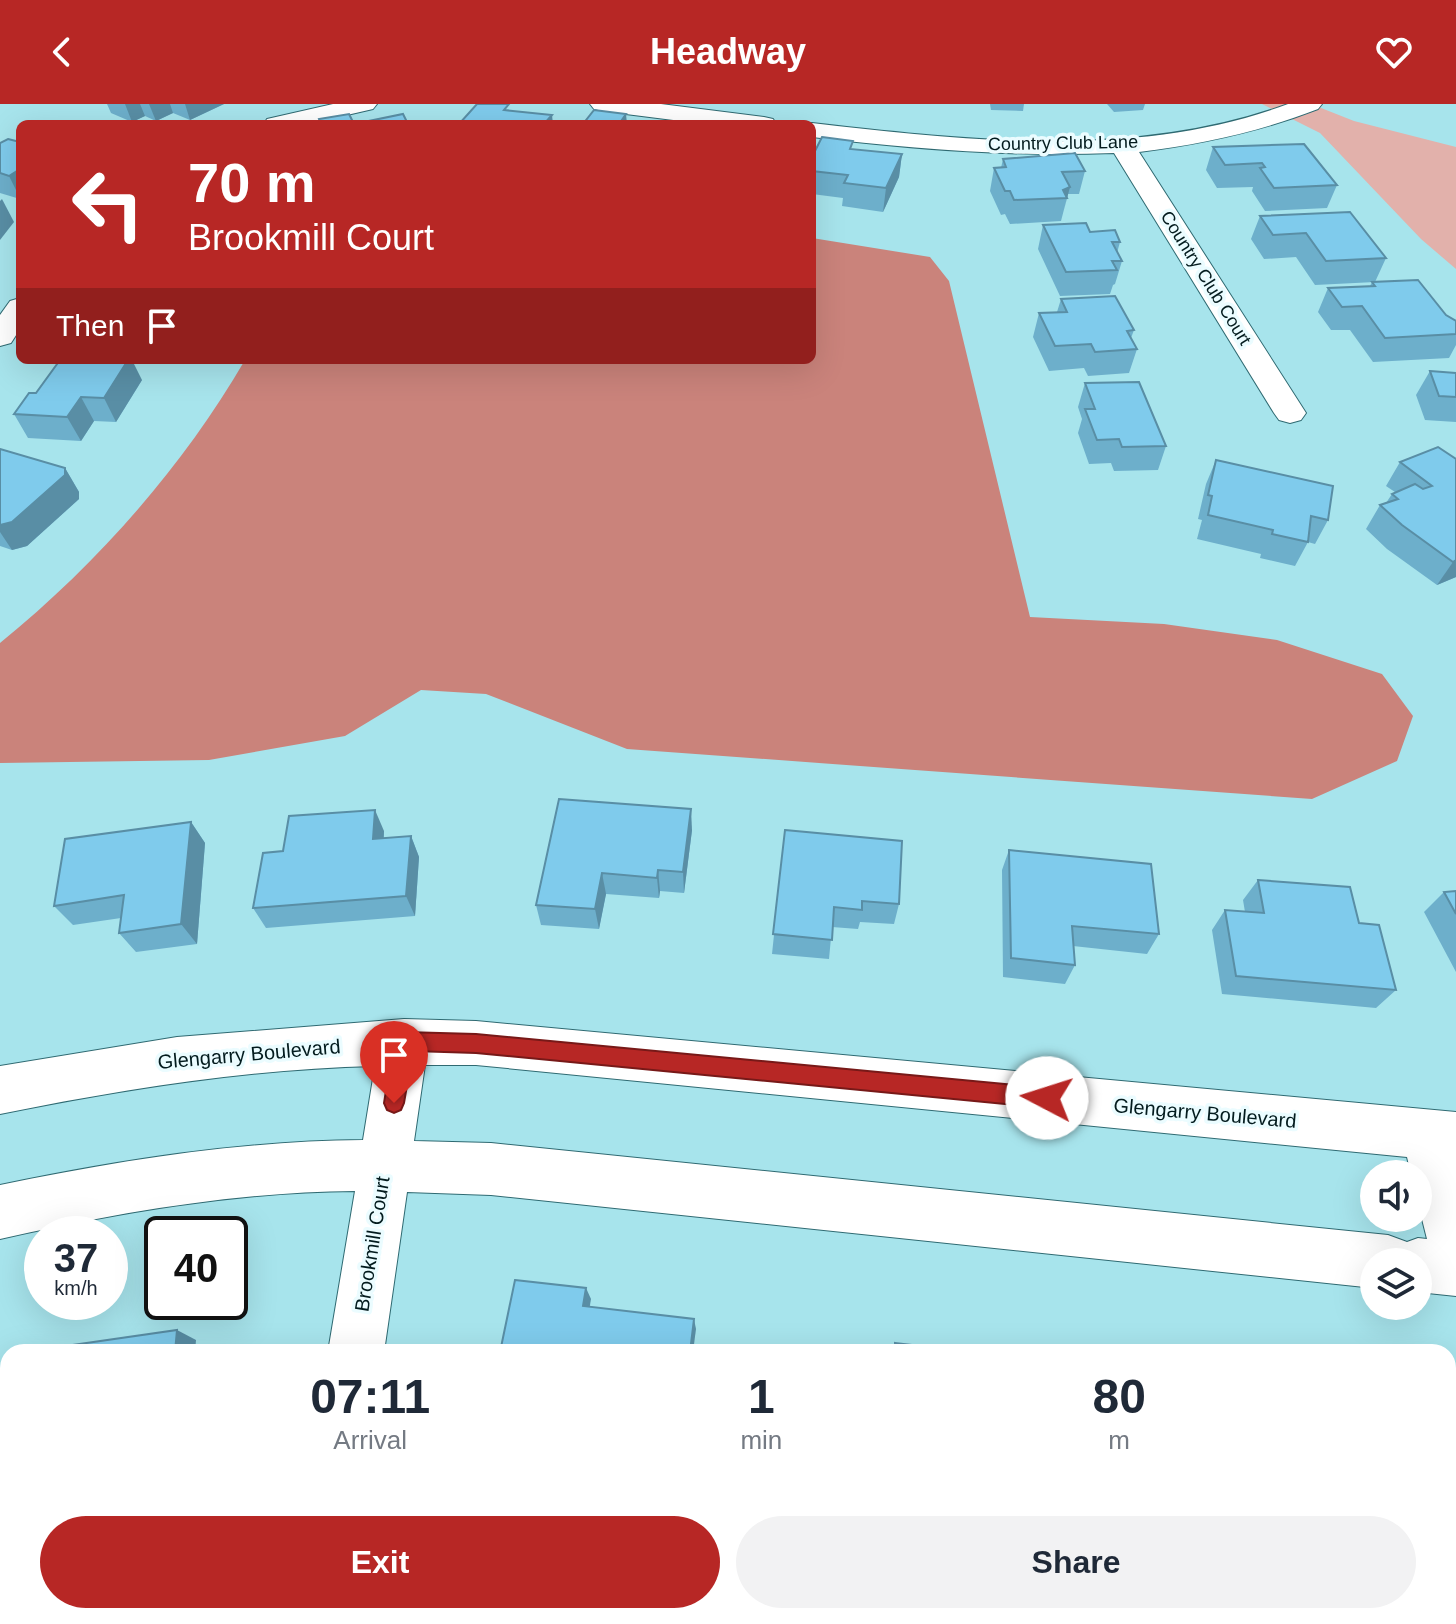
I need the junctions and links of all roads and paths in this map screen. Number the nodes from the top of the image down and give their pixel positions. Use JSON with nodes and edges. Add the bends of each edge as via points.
{"nodes":[{"id":1,"x":365,"y":104,"type":"edge"},
{"id":2,"x":602,"y":104,"type":"edge"},
{"id":3,"x":1310,"y":104,"type":"edge"},
{"id":4,"x":303,"y":109,"type":"edge"},
{"id":5,"x":283,"y":120,"type":"edge"},
{"id":6,"x":732,"y":120,"type":"edge"},
{"id":7,"x":816,"y":130,"type":"edge"},
{"id":8,"x":1121,"y":144,"type":"junction"},
{"id":9,"x":16,"y":313,"type":"edge"},
{"id":10,"x":0,"y":337,"type":"edge"},
{"id":11,"x":1290,"y":413,"type":"dead end"},
{"id":12,"x":404,"y":1041,"type":"junction"},
{"id":13,"x":0,"y":1090,"type":"edge"},
{"id":14,"x":1442,"y":1135,"type":"edge"},
{"id":15,"x":384,"y":1165,"type":"junction"},
{"id":16,"x":0,"y":1212,"type":"edge"},
{"id":17,"x":1456,"y":1248,"type":"edge"},
{"id":18,"x":1360,"y":1259,"type":"edge"},
{"id":19,"x":1432,"y":1266,"type":"edge"},
{"id":20,"x":1456,"y":1269,"type":"edge"},
{"id":21,"x":357,"y":1344,"type":"edge"}],
"edges":[{"from":1,"to":4,"type":"street"},
{"from":2,"to":6,"type":"street"},
{"from":3,"to":8,"type":"street","name":"Country Club Lane","via":[[1236,131]]},
{"from":4,"to":5,"type":"street"},
{"from":7,"to":8,"type":"street","name":"Country Club Lane","via":[[954,144]]},
{"from":8,"to":11,"type":"street","name":"Country Club Court"},
{"from":9,"to":10,"type":"street"},
{"from":12,"to":13,"type":"street","name":"Glengarry Boulevard","via":[[179,1059]]},
{"from":12,"to":14,"type":"street","name":"Glengarry Boulevard"},
{"from":12,"to":15,"type":"street","name":"Brookmill Court"},
{"from":14,"to":17,"type":"street"},
{"from":15,"to":16,"type":"street","via":[[180,1179]]},
{"from":15,"to":18,"type":"street","via":[[491,1169]]},
{"from":15,"to":21,"type":"street","name":"Brookmill Court"},
{"from":19,"to":20,"type":"street"}]}
